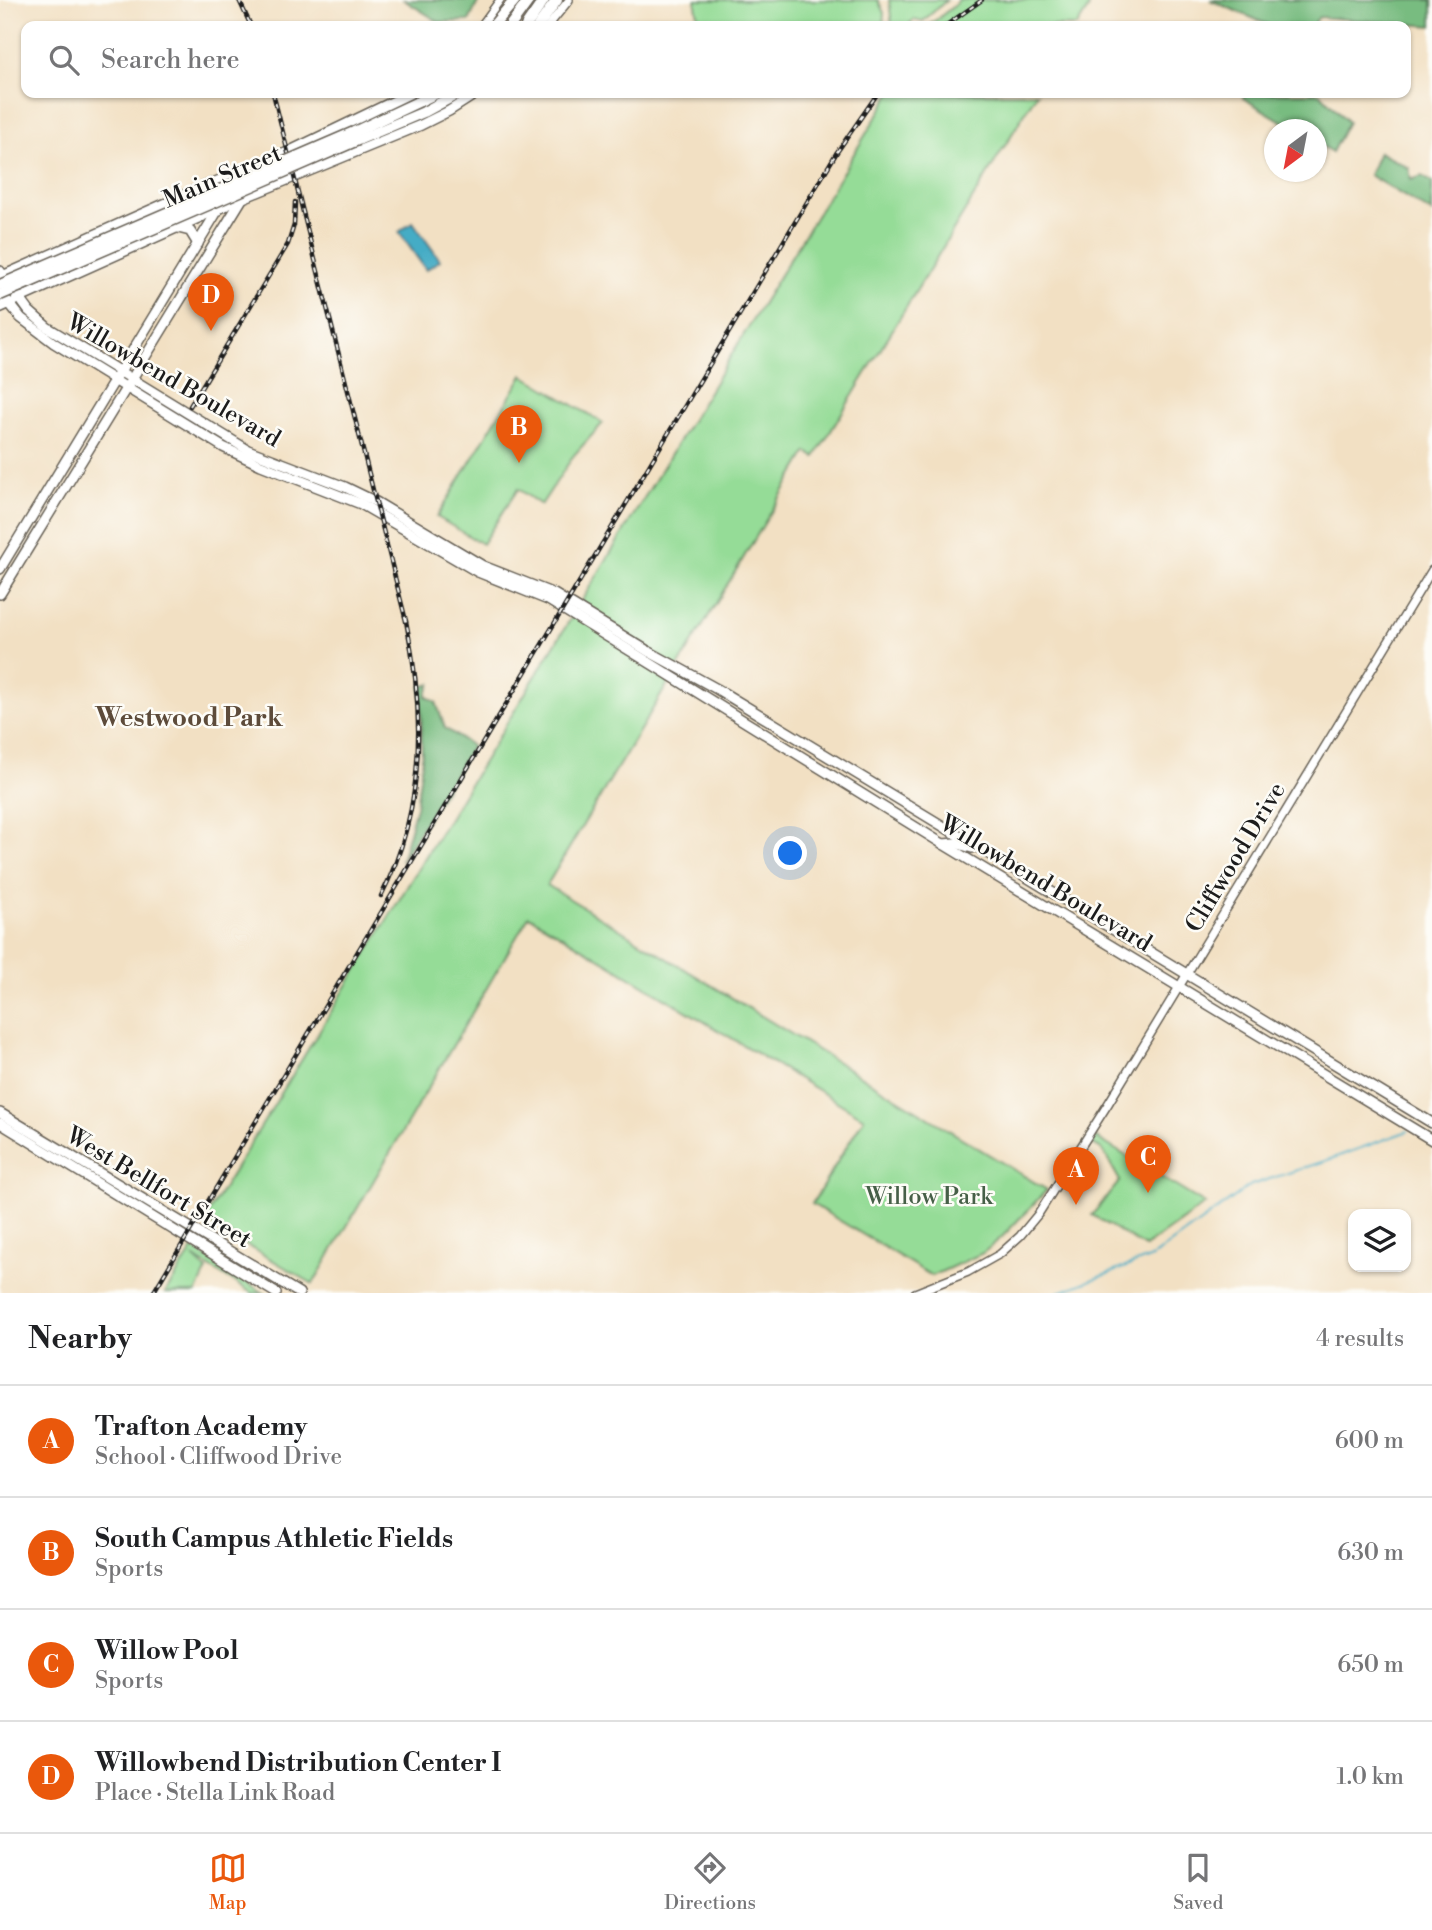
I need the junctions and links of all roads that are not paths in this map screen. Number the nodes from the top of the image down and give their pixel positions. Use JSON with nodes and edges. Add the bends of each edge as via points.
{"nodes":[{"id":1,"x":500,"y":0,"type":"edge"},
{"id":2,"x":515,"y":0,"type":"edge"},
{"id":3,"x":530,"y":0,"type":"edge"},
{"id":4,"x":544,"y":0,"type":"edge"},
{"id":5,"x":557,"y":0,"type":"edge"},
{"id":6,"x":569,"y":0,"type":"edge"},
{"id":7,"x":485,"y":21,"type":"edge"},
{"id":8,"x":497,"y":21,"type":"edge"},
{"id":9,"x":514,"y":21,"type":"edge"},
{"id":10,"x":529,"y":21,"type":"edge"},
{"id":11,"x":542,"y":21,"type":"edge"},
{"id":12,"x":552,"y":21,"type":"edge"},
{"id":13,"x":400,"y":98,"type":"edge"},
{"id":14,"x":428,"y":98,"type":"edge"},
{"id":15,"x":450,"y":98,"type":"edge"},
{"id":16,"x":469,"y":98,"type":"edge"},
{"id":17,"x":356,"y":136,"type":"junction"},
{"id":18,"x":261,"y":163,"type":"junction"},
{"id":19,"x":247,"y":168,"type":"junction"},
{"id":20,"x":272,"y":185,"type":"junction"},
{"id":21,"x":243,"y":198,"type":"junction"},
{"id":22,"x":219,"y":209,"type":"junction"},
{"id":23,"x":177,"y":228,"type":"junction"},
{"id":24,"x":198,"y":244,"type":"junction"},
{"id":25,"x":26,"y":265,"type":"junction"},
{"id":26,"x":1,"y":277,"type":"edge"},
{"id":27,"x":178,"y":277,"type":"junction"},
{"id":28,"x":190,"y":284,"type":"junction"},
{"id":29,"x":40,"y":289,"type":"junction"},
{"id":30,"x":0,"y":293,"type":"edge"},
{"id":31,"x":9,"y":303,"type":"edge"},
{"id":32,"x":118,"y":376,"type":"junction"},
{"id":33,"x":129,"y":383,"type":"junction"},
{"id":34,"x":0,"y":569,"type":"edge"},
{"id":35,"x":1432,"y":570,"type":"edge"},
{"id":36,"x":0,"y":594,"type":"edge"},
{"id":37,"x":644,"y":654,"type":"junction"},
{"id":38,"x":678,"y":680,"type":"junction"},
{"id":39,"x":717,"y":689,"type":"junction"},
{"id":40,"x":796,"y":737,"type":"junction"},
{"id":41,"x":789,"y":749,"type":"junction"},
{"id":42,"x":875,"y":786,"type":"junction"},
{"id":43,"x":868,"y":797,"type":"junction"},
{"id":44,"x":900,"y":817,"type":"junction"},
{"id":45,"x":951,"y":831,"type":"junction"},
{"id":46,"x":943,"y":844,"type":"junction"},
{"id":47,"x":990,"y":855,"type":"junction"},
{"id":48,"x":1031,"y":880,"type":"junction"},
{"id":49,"x":1024,"y":892,"type":"junction"},
{"id":50,"x":1108,"y":927,"type":"junction"},
{"id":51,"x":1101,"y":939,"type":"junction"},
{"id":52,"x":1143,"y":965,"type":"junction"},
{"id":53,"x":1186,"y":974,"type":"junction"},
{"id":54,"x":1179,"y":986,"type":"junction"},
{"id":55,"x":1227,"y":999,"type":"junction"},
{"id":56,"x":1269,"y":1024,"type":"junction"},
{"id":57,"x":1262,"y":1037,"type":"junction"},
{"id":58,"x":0,"y":1113,"type":"edge"},
{"id":59,"x":0,"y":1123,"type":"edge"},
{"id":60,"x":1432,"y":1123,"type":"edge"},
{"id":61,"x":1429,"y":1138,"type":"edge"},
{"id":62,"x":89,"y":1172,"type":"junction"},
{"id":63,"x":276,"y":1293,"type":"edge"},
{"id":64,"x":299,"y":1293,"type":"edge"},
{"id":65,"x":915,"y":1293,"type":"edge"}],
"edges":[{"from":1,"to":7,"type":"street"},
{"from":2,"to":8,"type":"highway"},
{"from":3,"to":9,"type":"highway"},
{"from":4,"to":10,"type":"highway"},
{"from":5,"to":11,"type":"highway"},
{"from":6,"to":12,"type":"street"},
{"from":13,"to":18,"type":"main road"},
{"from":14,"to":17,"type":"highway","name":"Main Street"},
{"from":15,"to":17,"type":"highway","name":"Main Street"},
{"from":16,"to":20,"type":"main road","via":[[421,125]]},
{"from":17,"to":26,"type":"highway","name":"Main Street","bridge":true},
{"from":17,"to":30,"type":"highway","name":"Main Street","bridge":true},
{"from":18,"to":19,"type":"main road"},
{"from":18,"to":20,"type":"main road"},
{"from":19,"to":22,"type":"main road"},
{"from":19,"to":25,"type":"main road"},
{"from":20,"to":21,"type":"main road"},
{"from":21,"to":22,"type":"main road"},
{"from":21,"to":28,"type":"main road"},
{"from":22,"to":23,"type":"main road"},
{"from":22,"to":24,"type":"main road"},
{"from":23,"to":24,"type":"main road","via":[[190,231]]},
{"from":23,"to":29,"type":"main road"},
{"from":24,"to":27,"type":"main road"},
{"from":25,"to":26,"type":"main road"},
{"from":25,"to":29,"type":"main road","via":[[22,277],[29,287]]},
{"from":26,"to":31,"type":"main road","name":"Willowbend Boulevard"},
{"from":27,"to":28,"type":"main road"},
{"from":27,"to":32,"type":"main road"},
{"from":28,"to":33,"type":"main road"},
{"from":29,"to":31,"type":"main road"},
{"from":30,"to":31,"type":"main road","name":"Willowbend Boulevard"},
{"from":31,"to":32,"type":"main road","name":"Willowbend Boulevard","via":[[30,326]]},
{"from":32,"to":33,"type":"main road","name":"Willowbend Boulevard"},
{"from":32,"to":34,"type":"main road"},
{"from":33,"to":36,"type":"main road"},
{"from":33,"to":37,"type":"main road","name":"Willowbend Boulevard","via":[[261,465],[363,500],[491,578],[548,600]]},
{"from":35,"to":53,"type":"street","name":"Cliffwood Drive"},
{"from":37,"to":38,"type":"main road","name":"Willowbend Boulevard"},
{"from":37,"to":39,"type":"main road","name":"Willowbend Boulevard"},
{"from":38,"to":39,"type":"main road","via":[[710,693]]},
{"from":38,"to":41,"type":"main road","name":"Willowbend Boulevard"},
{"from":39,"to":40,"type":"main road","name":"Willowbend Boulevard"},
{"from":40,"to":41,"type":"main road"},
{"from":40,"to":42,"type":"main road","name":"Willowbend Boulevard"},
{"from":41,"to":43,"type":"main road","name":"Willowbend Boulevard"},
{"from":42,"to":43,"type":"main road"},
{"from":42,"to":45,"type":"main road","name":"Willowbend Boulevard"},
{"from":43,"to":44,"type":"main road","name":"Willowbend Boulevard"},
{"from":44,"to":45,"type":"main road","via":[[941,834]]},
{"from":44,"to":46,"type":"main road","name":"Willowbend Boulevard"},
{"from":45,"to":47,"type":"main road","name":"Willowbend Boulevard"},
{"from":46,"to":47,"type":"main road","via":[[955,843]]},
{"from":46,"to":49,"type":"main road","name":"Willowbend Boulevard"},
{"from":47,"to":48,"type":"main road","name":"Willowbend Boulevard"},
{"from":48,"to":49,"type":"main road"},
{"from":48,"to":50,"type":"main road","name":"Willowbend Boulevard"},
{"from":49,"to":51,"type":"main road","name":"Willowbend Boulevard"},
{"from":50,"to":51,"type":"main road"},
{"from":50,"to":53,"type":"main road","name":"Willowbend Boulevard"},
{"from":51,"to":52,"type":"main road","name":"Willowbend Boulevard"},
{"from":52,"to":53,"type":"main road","via":[[1177,976]]},
{"from":52,"to":54,"type":"main road","name":"Willowbend Boulevard"},
{"from":53,"to":54,"type":"street","name":"Cliffwood Drive"},
{"from":53,"to":55,"type":"main road","name":"Willowbend Boulevard"},
{"from":54,"to":55,"type":"main road","via":[[1190,985]]},
{"from":54,"to":57,"type":"main road","name":"Willowbend Boulevard"},
{"from":54,"to":65,"type":"street","name":"Cliffwood Drive","via":[[1052,1194],[1020,1236],[982,1266]]},
{"from":55,"to":56,"type":"main road","name":"Willowbend Boulevard"},
{"from":56,"to":57,"type":"main road"},
{"from":56,"to":60,"type":"main road","name":"Willowbend Boulevard"},
{"from":57,"to":61,"type":"main road","name":"Willowbend Boulevard"},
{"from":58,"to":62,"type":"main road","name":"West Bellfort Street"},
{"from":59,"to":62,"type":"main road","name":"West Bellfort Street"},
{"from":62,"to":63,"type":"main road","name":"West Bellfort Street"},
{"from":62,"to":64,"type":"main road","name":"West Bellfort Street"}]}
